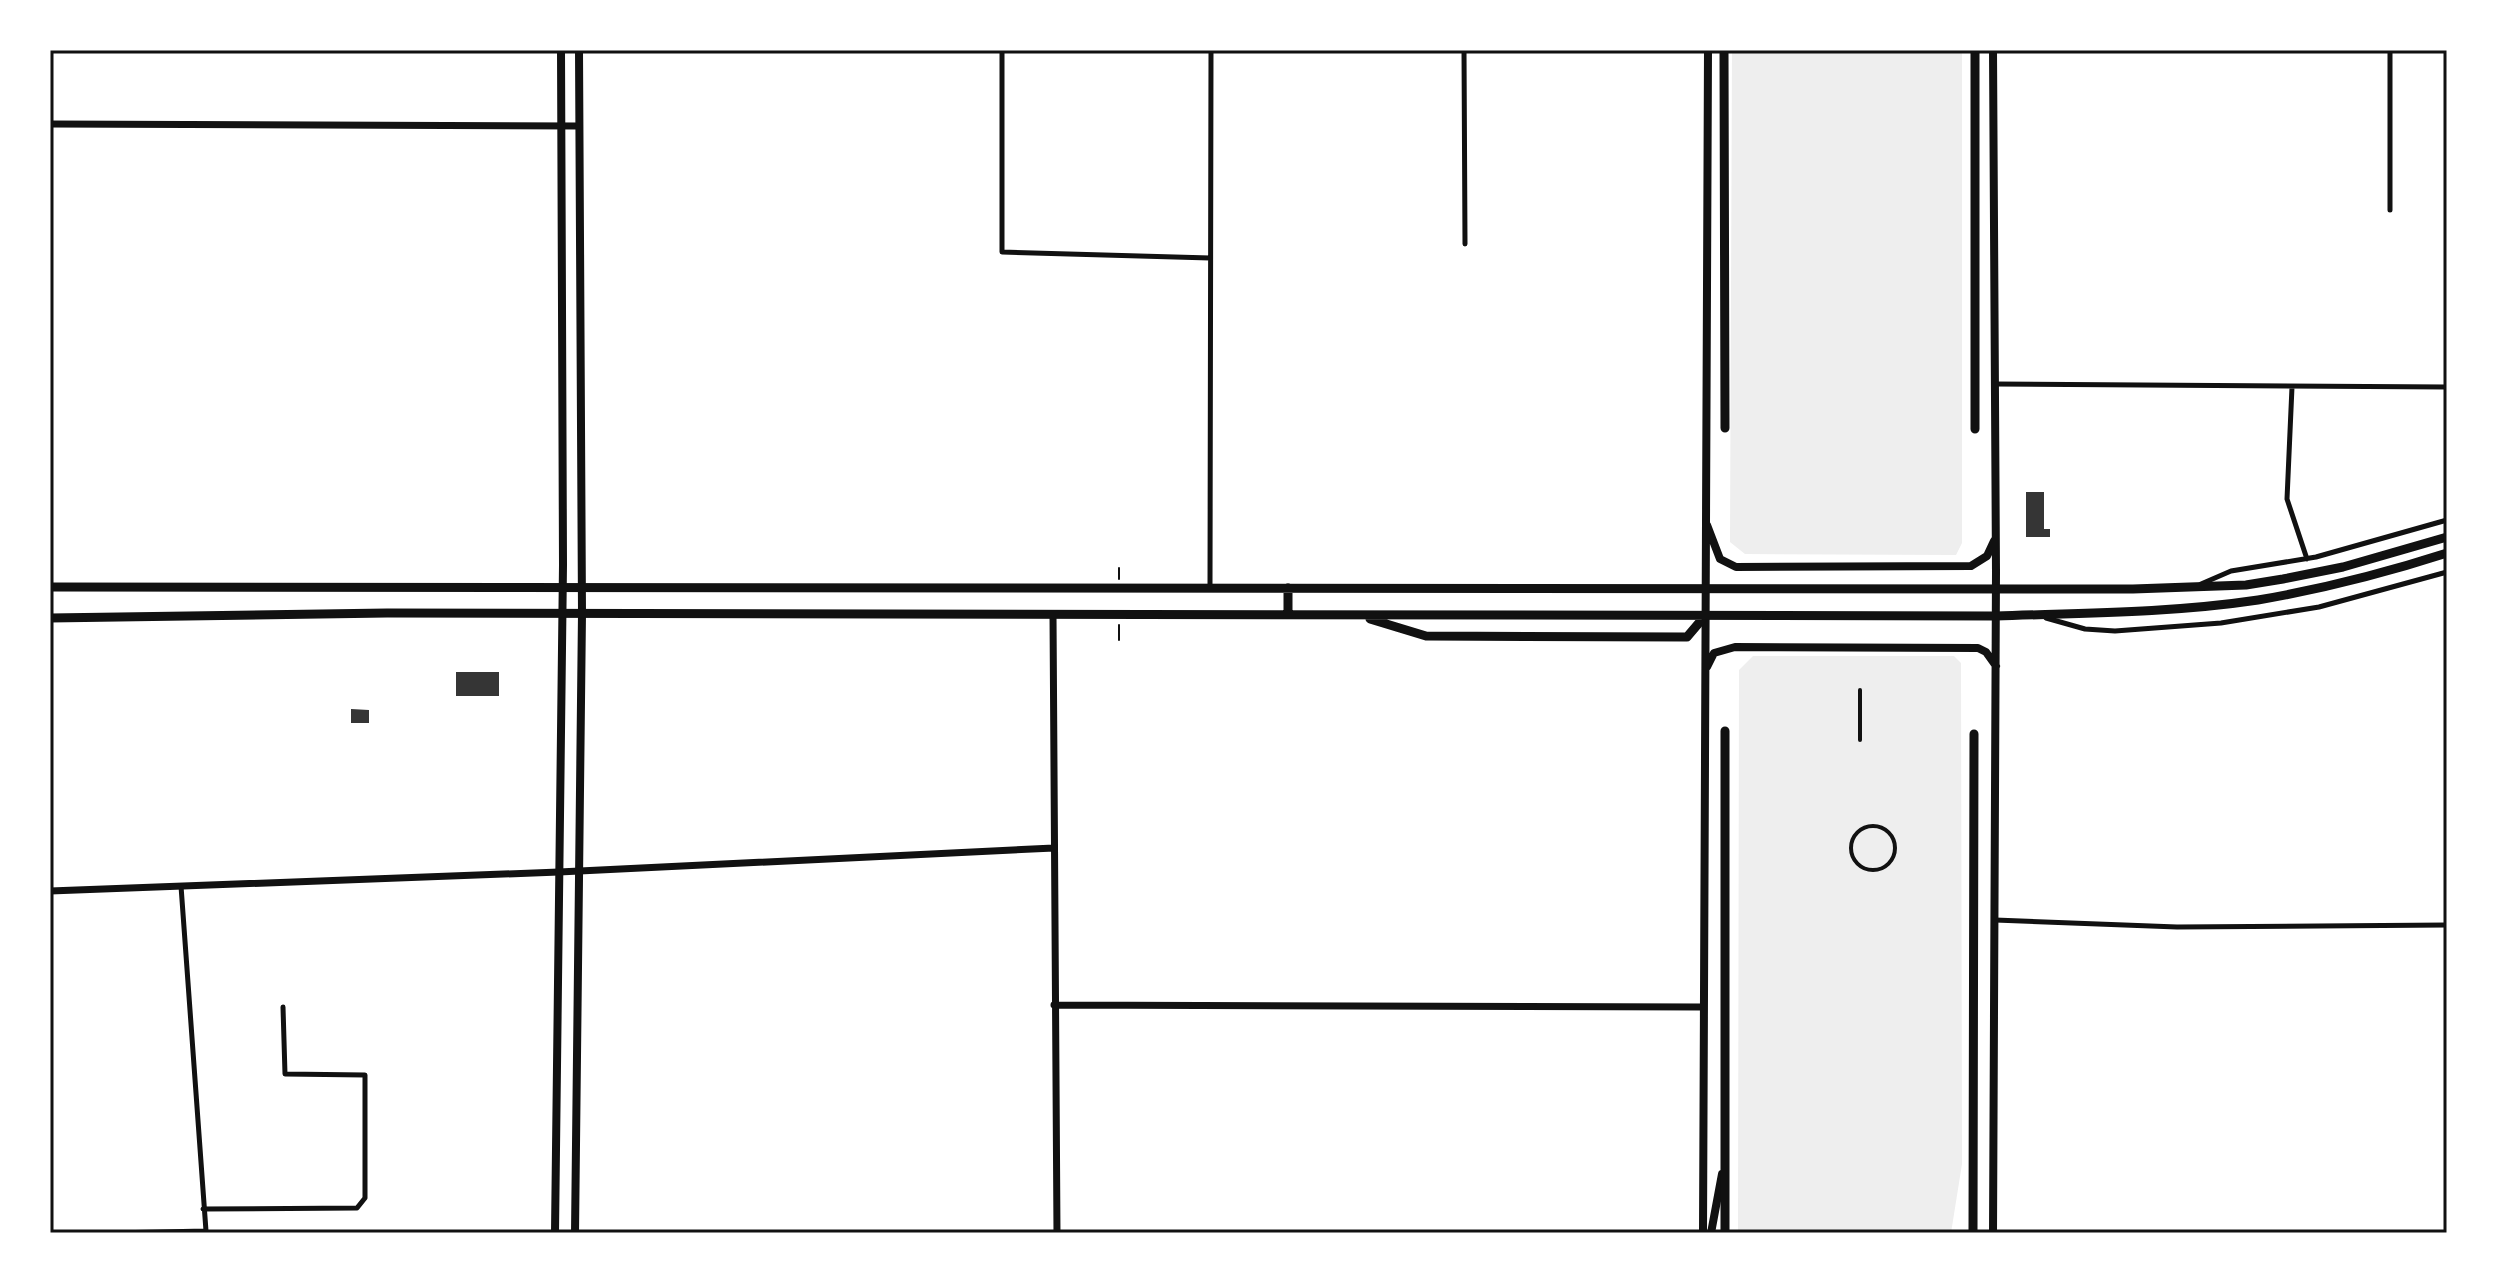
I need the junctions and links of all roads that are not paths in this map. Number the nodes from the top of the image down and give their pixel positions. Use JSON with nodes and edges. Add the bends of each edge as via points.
{"nodes":[{"id":1,"x":561,"y":50,"type":"edge"},
{"id":2,"x":579,"y":50,"type":"edge"},
{"id":3,"x":1002,"y":50,"type":"edge"},
{"id":4,"x":1211,"y":50,"type":"edge"},
{"id":5,"x":1464,"y":50,"type":"edge"},
{"id":6,"x":1708,"y":50,"type":"edge"},
{"id":7,"x":1724,"y":50,"type":"edge"},
{"id":8,"x":1975,"y":50,"type":"edge"},
{"id":9,"x":1993,"y":50,"type":"edge"},
{"id":10,"x":2390,"y":50,"type":"edge"},
{"id":11,"x":50,"y":124,"type":"edge"},
{"id":12,"x":560,"y":126,"type":"junction"},
{"id":13,"x":579,"y":126,"type":"junction"},
{"id":14,"x":2390,"y":210,"type":"dead end"},
{"id":15,"x":1465,"y":244,"type":"dead end"},
{"id":16,"x":1210,"y":258,"type":"junction"},
{"id":17,"x":1995,"y":384,"type":"junction"},
{"id":18,"x":2292,"y":387,"type":"junction"},
{"id":19,"x":2447,"y":387,"type":"edge"},
{"id":20,"x":1725,"y":428,"type":"dead end"},
{"id":21,"x":1975,"y":429,"type":"dead end"},
{"id":22,"x":1704,"y":512,"type":"junction"},
{"id":23,"x":2447,"y":520,"type":"edge"},
{"id":24,"x":1996,"y":534,"type":"junction"},
{"id":25,"x":2447,"y":537,"type":"edge"},
{"id":26,"x":2447,"y":553,"type":"edge"},
{"id":27,"x":2307,"y":559,"type":"junction"},
{"id":28,"x":2447,"y":572,"type":"edge"},
{"id":29,"x":2199,"y":585,"type":"junction"},
{"id":30,"x":562,"y":586,"type":"junction"},
{"id":31,"x":50,"y":587,"type":"edge"},
{"id":32,"x":582,"y":587,"type":"junction"},
{"id":33,"x":1288,"y":588,"type":"junction"},
{"id":34,"x":1210,"y":589,"type":"junction"},
{"id":35,"x":1704,"y":589,"type":"junction"},
{"id":36,"x":1996,"y":589,"type":"junction"},
{"id":37,"x":561,"y":613,"type":"junction"},
{"id":38,"x":582,"y":613,"type":"junction"},
{"id":39,"x":1053,"y":614,"type":"junction"},
{"id":40,"x":1288,"y":615,"type":"junction"},
{"id":41,"x":2037,"y":615,"type":"junction"},
{"id":42,"x":1359,"y":616,"type":"junction"},
{"id":43,"x":1996,"y":616,"type":"junction"},
{"id":44,"x":1704,"y":617,"type":"junction"},
{"id":45,"x":50,"y":618,"type":"edge"},
{"id":46,"x":1996,"y":667,"type":"junction"},
{"id":47,"x":1704,"y":676,"type":"junction"},
{"id":48,"x":1860,"y":690,"type":"dead end"},
{"id":49,"x":1725,"y":731,"type":"dead end"},
{"id":50,"x":1974,"y":734,"type":"dead end"},
{"id":51,"x":1860,"y":740,"type":"dead end"},
{"id":52,"x":1054,"y":848,"type":"junction"},
{"id":53,"x":1889,"y":863,"type":"joint"},
{"id":54,"x":577,"y":870,"type":"junction"},
{"id":55,"x":559,"y":872,"type":"junction"},
{"id":56,"x":181,"y":886,"type":"junction"},
{"id":57,"x":50,"y":891,"type":"edge"},
{"id":58,"x":1995,"y":920,"type":"junction"},
{"id":59,"x":2447,"y":925,"type":"edge"},
{"id":60,"x":1054,"y":1005,"type":"junction"},
{"id":61,"x":283,"y":1007,"type":"dead end"},
{"id":62,"x":1703,"y":1007,"type":"junction"},
{"id":63,"x":1725,"y":1157,"type":"junction"},
{"id":64,"x":203,"y":1209,"type":"junction"},
{"id":65,"x":112,"y":1233,"type":"edge"},
{"id":66,"x":555,"y":1233,"type":"edge"},
{"id":67,"x":575,"y":1233,"type":"edge"},
{"id":68,"x":1057,"y":1233,"type":"edge"},
{"id":69,"x":1703,"y":1233,"type":"edge"},
{"id":70,"x":1711,"y":1233,"type":"edge"},
{"id":71,"x":1725,"y":1233,"type":"edge"},
{"id":72,"x":1973,"y":1233,"type":"edge"},
{"id":73,"x":1993,"y":1233,"type":"edge"}],
"edges":[{"from":1,"to":12,"type":"main road"},
{"from":2,"to":13,"type":"main road"},
{"from":3,"to":16,"type":"street","via":[[1002,252]]},
{"from":4,"to":16,"type":"street"},
{"from":5,"to":15,"type":"street"},
{"from":6,"to":22,"type":"main road"},
{"from":7,"to":20,"type":"main road"},
{"from":8,"to":21,"type":"main road"},
{"from":9,"to":17,"type":"main road"},
{"from":10,"to":14,"type":"street"},
{"from":11,"to":12,"type":"street"},
{"from":12,"to":13,"type":"street"},
{"from":12,"to":30,"type":"main road"},
{"from":13,"to":32,"type":"main road"},
{"from":16,"to":34,"type":"street"},
{"from":17,"to":18,"type":"street"},
{"from":17,"to":24,"type":"main road"},
{"from":18,"to":19,"type":"street"},
{"from":18,"to":27,"type":"street","via":[[2287,499]]},
{"from":22,"to":24,"type":"main road","via":[[1720,559],[1736,567],[1971,566],[1987,556]]},
{"from":22,"to":35,"type":"main road"},
{"from":23,"to":27,"type":"street"},
{"from":24,"to":36,"type":"main road"},
{"from":25,"to":29,"type":"main road","via":[[2312,575],[2246,585]]},
{"from":26,"to":41,"type":"main road","via":[[2257,600]]},
{"from":27,"to":29,"type":"street","via":[[2231,571]]},
{"from":28,"to":41,"type":"street","via":[[2319,607],[2221,623],[2100,630]]},
{"from":29,"to":36,"type":"main road"},
{"from":30,"to":31,"type":"main road"},
{"from":30,"to":32,"type":"main road"},
{"from":30,"to":37,"type":"main road"},
{"from":32,"to":34,"type":"main road"},
{"from":32,"to":38,"type":"main road"},
{"from":33,"to":34,"type":"main road"},
{"from":33,"to":35,"type":"main road"},
{"from":33,"to":40,"type":"main road"},
{"from":35,"to":36,"type":"main road"},
{"from":35,"to":44,"type":"main road"},
{"from":36,"to":43,"type":"main road"},
{"from":37,"to":38,"type":"main road"},
{"from":37,"to":45,"type":"main road"},
{"from":37,"to":55,"type":"main road"},
{"from":38,"to":39,"type":"main road"},
{"from":38,"to":54,"type":"main road"},
{"from":39,"to":40,"type":"main road"},
{"from":39,"to":52,"type":"street"},
{"from":40,"to":42,"type":"main road"},
{"from":41,"to":43,"type":"main road"},
{"from":42,"to":44,"type":"main road"},
{"from":42,"to":44,"type":"main road","via":[[1426,636],[1687,637]]},
{"from":43,"to":44,"type":"main road"},
{"from":43,"to":46,"type":"main road"},
{"from":44,"to":47,"type":"main road"},
{"from":46,"to":47,"type":"main road","via":[[1978,648],[1735,647],[1714,653]]},
{"from":46,"to":58,"type":"main road"},
{"from":47,"to":62,"type":"main road"},
{"from":48,"to":51,"type":"street"},
{"from":49,"to":63,"type":"main road"},
{"from":50,"to":72,"type":"main road"},
{"from":52,"to":54,"type":"street"},
{"from":52,"to":60,"type":"street"},
{"from":53,"to":53,"type":"street","via":[[1895,850],[1891,835],[1871,826],[1854,837],[1851,850],[1862,867],[1875,870]]},
{"from":54,"to":55,"type":"street"},
{"from":54,"to":67,"type":"main road"},
{"from":55,"to":56,"type":"street"},
{"from":55,"to":66,"type":"main road"},
{"from":56,"to":57,"type":"street"},
{"from":56,"to":64,"type":"street"},
{"from":58,"to":59,"type":"street","via":[[2177,927]]},
{"from":58,"to":73,"type":"main road"},
{"from":60,"to":62,"type":"street"},
{"from":60,"to":68,"type":"street"},
{"from":61,"to":64,"type":"street","via":[[285,1074],[365,1075],[365,1198],[357,1208]]},
{"from":62,"to":69,"type":"main road"},
{"from":63,"to":70,"type":"main road"},
{"from":63,"to":71,"type":"main road"},
{"from":64,"to":65,"type":"street","via":[[206,1231]]}]}
